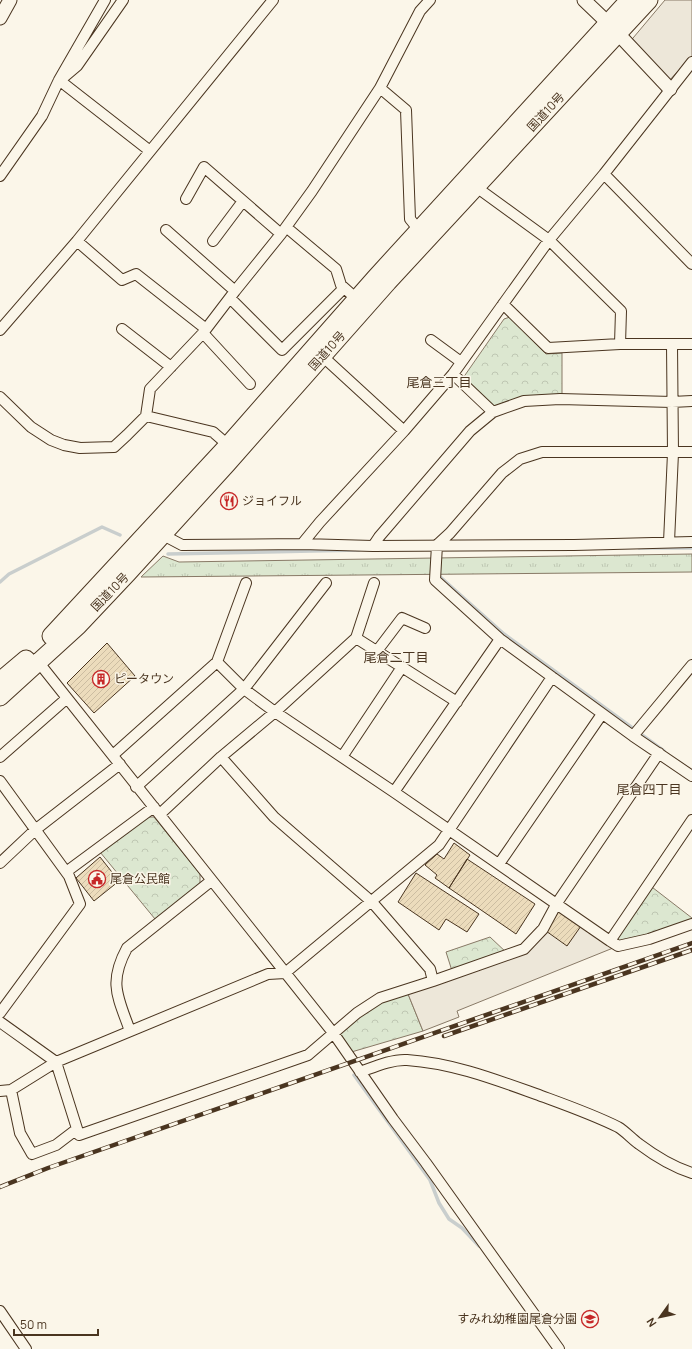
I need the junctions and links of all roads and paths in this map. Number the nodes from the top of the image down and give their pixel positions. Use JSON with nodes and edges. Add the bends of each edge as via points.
{"nodes":[{"id":1,"x":10,"y":0,"type":"edge"},
{"id":2,"x":105,"y":0,"type":"edge"},
{"id":3,"x":123,"y":0,"type":"edge"},
{"id":4,"x":273,"y":0,"type":"edge"},
{"id":5,"x":430,"y":0,"type":"edge"},
{"id":6,"x":584,"y":0,"type":"edge"},
{"id":7,"x":629,"y":0,"type":"edge"},
{"id":8,"x":649,"y":0,"type":"edge"},
{"id":9,"x":0,"y":18,"type":"edge"},
{"id":10,"x":613,"y":28,"type":"junction"},
{"id":11,"x":692,"y":62,"type":"edge"},
{"id":12,"x":59,"y":80,"type":"junction"},
{"id":13,"x":380,"y":88,"type":"junction"},
{"id":14,"x":670,"y":89,"type":"junction"},
{"id":15,"x":150,"y":151,"type":"junction"},
{"id":16,"x":4,"y":162,"type":"edge"},
{"id":17,"x":604,"y":174,"type":"junction"},
{"id":18,"x":0,"y":176,"type":"edge"},
{"id":19,"x":471,"y":183,"type":"junction"},
{"id":20,"x":186,"y":199,"type":"dead end"},
{"id":21,"x":243,"y":201,"type":"junction"},
{"id":22,"x":166,"y":230,"type":"dead end"},
{"id":23,"x":283,"y":230,"type":"junction"},
{"id":24,"x":424,"y":234,"type":"junction"},
{"id":25,"x":549,"y":240,"type":"junction"},
{"id":26,"x":77,"y":241,"type":"junction"},
{"id":27,"x":213,"y":241,"type":"dead end"},
{"id":28,"x":692,"y":264,"type":"edge"},
{"id":29,"x":344,"y":288,"type":"junction"},
{"id":30,"x":232,"y":295,"type":"junction"},
{"id":31,"x":361,"y":303,"type":"junction"},
{"id":32,"x":504,"y":304,"type":"junction"},
{"id":33,"x":122,"y":329,"type":"dead end"},
{"id":34,"x":0,"y":330,"type":"edge"},
{"id":35,"x":204,"y":331,"type":"junction"},
{"id":36,"x":431,"y":340,"type":"dead end"},
{"id":37,"x":620,"y":344,"type":"junction"},
{"id":38,"x":692,"y":344,"type":"edge"},
{"id":39,"x":672,"y":345,"type":"junction"},
{"id":40,"x":318,"y":352,"type":"junction"},
{"id":41,"x":461,"y":362,"type":"junction"},
{"id":42,"x":171,"y":367,"type":"junction"},
{"id":43,"x":453,"y":374,"type":"junction"},
{"id":44,"x":250,"y":384,"type":"dead end"},
{"id":45,"x":0,"y":396,"type":"edge"},
{"id":46,"x":692,"y":401,"type":"edge"},
{"id":47,"x":672,"y":402,"type":"junction"},
{"id":48,"x":493,"y":412,"type":"junction"},
{"id":49,"x":146,"y":416,"type":"junction"},
{"id":50,"x":404,"y":431,"type":"junction"},
{"id":51,"x":228,"y":445,"type":"junction"},
{"id":52,"x":673,"y":452,"type":"junction"},
{"id":53,"x":692,"y":452,"type":"edge"},
{"id":54,"x":163,"y":535,"type":"junction"},
{"id":55,"x":143,"y":537,"type":"junction"},
{"id":56,"x":669,"y":542,"type":"junction"},
{"id":57,"x":692,"y":542,"type":"edge"},
{"id":58,"x":302,"y":544,"type":"junction"},
{"id":59,"x":437,"y":545,"type":"junction"},
{"id":60,"x":373,"y":546,"type":"junction"},
{"id":61,"x":246,"y":583,"type":"dead end"},
{"id":62,"x":326,"y":583,"type":"dead end"},
{"id":63,"x":374,"y":583,"type":"dead end"},
{"id":64,"x":424,"y":628,"type":"dead end"},
{"id":65,"x":356,"y":638,"type":"junction"},
{"id":66,"x":500,"y":639,"type":"junction"},
{"id":67,"x":377,"y":651,"type":"junction"},
{"id":68,"x":35,"y":658,"type":"junction"},
{"id":69,"x":217,"y":662,"type":"junction"},
{"id":70,"x":692,"y":665,"type":"edge"},
{"id":71,"x":402,"y":667,"type":"junction"},
{"id":72,"x":552,"y":677,"type":"junction"},
{"id":73,"x":0,"y":681,"type":"edge"},
{"id":74,"x":244,"y":688,"type":"junction"},
{"id":75,"x":0,"y":697,"type":"edge"},
{"id":76,"x":66,"y":699,"type":"junction"},
{"id":77,"x":458,"y":702,"type":"junction"},
{"id":78,"x":275,"y":712,"type":"junction"},
{"id":79,"x":602,"y":714,"type":"junction"},
{"id":80,"x":633,"y":736,"type":"junction"},
{"id":81,"x":659,"y":754,"type":"junction"},
{"id":82,"x":114,"y":756,"type":"junction"},
{"id":83,"x":0,"y":757,"type":"edge"},
{"id":84,"x":221,"y":757,"type":"junction"},
{"id":85,"x":342,"y":757,"type":"junction"},
{"id":86,"x":120,"y":764,"type":"junction"},
{"id":87,"x":692,"y":776,"type":"edge"},
{"id":88,"x":0,"y":781,"type":"edge"},
{"id":89,"x":136,"y":787,"type":"junction"},
{"id":90,"x":394,"y":792,"type":"junction"},
{"id":91,"x":157,"y":811,"type":"junction"},
{"id":92,"x":692,"y":820,"type":"edge"},
{"id":93,"x":35,"y":830,"type":"junction"},
{"id":94,"x":448,"y":830,"type":"junction"},
{"id":95,"x":0,"y":863,"type":"edge"},
{"id":96,"x":499,"y":864,"type":"junction"},
{"id":97,"x":66,"y":872,"type":"junction"},
{"id":98,"x":212,"y":880,"type":"junction"},
{"id":99,"x":372,"y":902,"type":"junction"},
{"id":100,"x":557,"y":903,"type":"junction"},
{"id":101,"x":692,"y":924,"type":"edge"},
{"id":102,"x":610,"y":941,"type":"junction"},
{"id":103,"x":285,"y":973,"type":"junction"},
{"id":104,"x":433,"y":981,"type":"junction"},
{"id":105,"x":0,"y":1013,"type":"edge"},
{"id":106,"x":0,"y":1022,"type":"edge"},
{"id":107,"x":130,"y":1031,"type":"junction"},
{"id":108,"x":334,"y":1034,"type":"junction"},
{"id":109,"x":56,"y":1062,"type":"junction"},
{"id":110,"x":360,"y":1072,"type":"junction"},
{"id":111,"x":11,"y":1090,"type":"junction"},
{"id":112,"x":0,"y":1091,"type":"edge"},
{"id":113,"x":77,"y":1129,"type":"junction"},
{"id":114,"x":692,"y":1173,"type":"edge"},
{"id":115,"x":0,"y":1311,"type":"edge"},
{"id":116,"x":26,"y":1349,"type":"edge"},
{"id":117,"x":559,"y":1349,"type":"edge"}],
"edges":[{"from":1,"to":9,"type":"street"},
{"from":2,"to":12,"type":"street"},
{"from":3,"to":12,"type":"street","via":[[77,66]]},
{"from":4,"to":15,"type":"street"},
{"from":5,"to":13,"type":"street","via":[[420,11]]},
{"from":6,"to":10,"type":"street"},
{"from":7,"to":10,"type":"highway","name":"国道10号"},
{"from":8,"to":10,"type":"highway","name":"国道10号"},
{"from":10,"to":14,"type":"street"},
{"from":10,"to":19,"type":"highway","name":"国道10号"},
{"from":11,"to":14,"type":"street"},
{"from":12,"to":15,"type":"street"},
{"from":12,"to":16,"type":"street","via":[[42,116]]},
{"from":13,"to":23,"type":"street"},
{"from":13,"to":24,"type":"street","via":[[406,110],[410,219]]},
{"from":14,"to":17,"type":"street"},
{"from":15,"to":26,"type":"street"},
{"from":16,"to":18,"type":"street"},
{"from":17,"to":25,"type":"street"},
{"from":17,"to":28,"type":"street"},
{"from":19,"to":24,"type":"highway","name":"国道10号"},
{"from":19,"to":25,"type":"street"},
{"from":20,"to":21,"type":"street","via":[[204,167]]},
{"from":21,"to":23,"type":"street"},
{"from":21,"to":27,"type":"street"},
{"from":22,"to":30,"type":"street"},
{"from":23,"to":29,"type":"street","via":[[336,269]]},
{"from":23,"to":30,"type":"street"},
{"from":24,"to":31,"type":"highway","name":"国道10号"},
{"from":25,"to":32,"type":"street"},
{"from":25,"to":37,"type":"street","via":[[621,311]]},
{"from":26,"to":34,"type":"street"},
{"from":26,"to":35,"type":"street","via":[[122,280],[136,274]]},
{"from":29,"to":30,"type":"street","via":[[282,350]]},
{"from":29,"to":31,"type":"street"},
{"from":30,"to":35,"type":"street"},
{"from":31,"to":40,"type":"highway","name":"国道10号"},
{"from":32,"to":37,"type":"street","via":[[548,348]]},
{"from":32,"to":41,"type":"street"},
{"from":33,"to":42,"type":"street"},
{"from":35,"to":42,"type":"street"},
{"from":35,"to":44,"type":"street"},
{"from":36,"to":41,"type":"street"},
{"from":37,"to":39,"type":"street"},
{"from":38,"to":39,"type":"street"},
{"from":39,"to":47,"type":"street"},
{"from":40,"to":50,"type":"street"},
{"from":40,"to":51,"type":"highway","name":"国道10号"},
{"from":40,"to":54,"type":"highway","name":"国道10号"},
{"from":41,"to":43,"type":"street"},
{"from":42,"to":49,"type":"street","via":[[150,389]]},
{"from":43,"to":48,"type":"street"},
{"from":43,"to":50,"type":"street"},
{"from":45,"to":49,"type":"street","via":[[31,426],[51,440],[80,448],[114,446]]},
{"from":46,"to":47,"type":"street"},
{"from":47,"to":48,"type":"street","via":[[560,399],[524,402]]},
{"from":47,"to":52,"type":"street"},
{"from":48,"to":60,"type":"street","via":[[470,431]]},
{"from":49,"to":51,"type":"street","via":[[213,432]]},
{"from":50,"to":58,"type":"street"},
{"from":51,"to":55,"type":"highway","name":"国道10号"},
{"from":52,"to":53,"type":"street"},
{"from":52,"to":56,"type":"street"},
{"from":52,"to":59,"type":"street","via":[[542,452],[520,459],[502,473]]},
{"from":54,"to":55,"type":"street"},
{"from":54,"to":58,"type":"street","via":[[182,545]]},
{"from":54,"to":68,"type":"highway","name":"国道10号","via":[[78,626]]},
{"from":55,"to":68,"type":"highway","name":"国道10号"},
{"from":56,"to":57,"type":"street"},
{"from":56,"to":59,"type":"street"},
{"from":58,"to":60,"type":"street"},
{"from":59,"to":60,"type":"street"},
{"from":59,"to":66,"type":"street","via":[[435,580]]},
{"from":61,"to":69,"type":"street"},
{"from":62,"to":74,"type":"street"},
{"from":63,"to":65,"type":"street"},
{"from":64,"to":67,"type":"street","via":[[402,618]]},
{"from":65,"to":67,"type":"street"},
{"from":65,"to":78,"type":"street"},
{"from":66,"to":72,"type":"street"},
{"from":66,"to":77,"type":"street"},
{"from":67,"to":71,"type":"street"},
{"from":68,"to":73,"type":"highway","name":"国道10号"},
{"from":68,"to":75,"type":"highway","name":"国道10号"},
{"from":68,"to":76,"type":"street"},
{"from":69,"to":74,"type":"street"},
{"from":69,"to":82,"type":"street"},
{"from":70,"to":80,"type":"street"},
{"from":71,"to":77,"type":"street"},
{"from":71,"to":85,"type":"street"},
{"from":72,"to":79,"type":"street"},
{"from":72,"to":94,"type":"street"},
{"from":74,"to":78,"type":"street"},
{"from":74,"to":89,"type":"street"},
{"from":76,"to":82,"type":"street"},
{"from":76,"to":83,"type":"street"},
{"from":77,"to":90,"type":"street"},
{"from":78,"to":84,"type":"street"},
{"from":78,"to":85,"type":"street"},
{"from":79,"to":80,"type":"street"},
{"from":79,"to":96,"type":"street"},
{"from":80,"to":81,"type":"street"},
{"from":81,"to":87,"type":"street"},
{"from":81,"to":100,"type":"street"},
{"from":82,"to":86,"type":"street"},
{"from":84,"to":91,"type":"street"},
{"from":84,"to":99,"type":"street","via":[[274,817]]},
{"from":85,"to":90,"type":"street"},
{"from":86,"to":89,"type":"street"},
{"from":86,"to":93,"type":"street"},
{"from":88,"to":93,"type":"street"},
{"from":89,"to":91,"type":"street"},
{"from":90,"to":94,"type":"street"},
{"from":91,"to":97,"type":"street"},
{"from":91,"to":98,"type":"street"},
{"from":92,"to":102,"type":"street"},
{"from":93,"to":95,"type":"street"},
{"from":93,"to":97,"type":"street"},
{"from":94,"to":96,"type":"street"},
{"from":94,"to":99,"type":"street","via":[[439,845]]},
{"from":96,"to":100,"type":"street"},
{"from":97,"to":105,"type":"street","via":[[80,904]]},
{"from":98,"to":103,"type":"street"},
{"from":98,"to":107,"type":"street","via":[[127,948],[117,972],[116,983]]},
{"from":99,"to":103,"type":"street"},
{"from":99,"to":104,"type":"street","via":[[430,969]]},
{"from":100,"to":102,"type":"street"},
{"from":100,"to":104,"type":"street","via":[[543,929],[524,949]]},
{"from":101,"to":102,"type":"street","via":[[649,939],[618,946]]},
{"from":103,"to":107,"type":"street","via":[[268,974]]},
{"from":103,"to":108,"type":"street"},
{"from":104,"to":108,"type":"street","via":[[380,998],[357,1013]]},
{"from":106,"to":109,"type":"street"},
{"from":107,"to":109,"type":"street"},
{"from":108,"to":110,"type":"street"},
{"from":108,"to":113,"type":"street","via":[[308,1055],[79,1135]]},
{"from":109,"to":111,"type":"street"},
{"from":109,"to":113,"type":"street"},
{"from":110,"to":114,"type":"street","via":[[386,1063],[406,1060],[473,1072],[568,1106],[619,1128],[659,1158]]},
{"from":110,"to":117,"type":"street"},
{"from":111,"to":112,"type":"street"},
{"from":111,"to":113,"type":"street","via":[[20,1133],[32,1154],[56,1145]]},
{"from":115,"to":116,"type":"street"}]}
